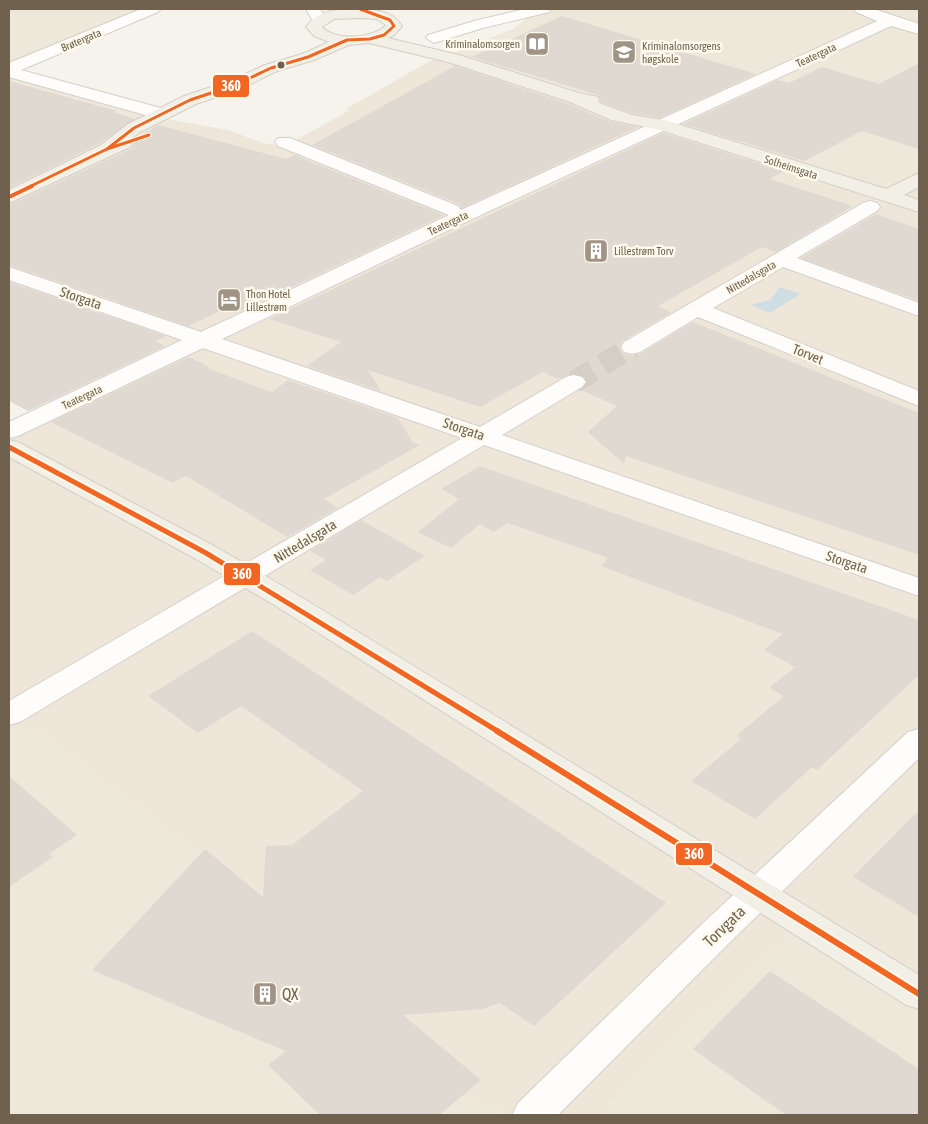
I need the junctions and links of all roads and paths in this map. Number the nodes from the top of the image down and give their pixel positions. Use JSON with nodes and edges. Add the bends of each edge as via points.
{"nodes":[{"id":1,"x":154,"y":9,"type":"edge"},
{"id":2,"x":544,"y":9,"type":"edge"},
{"id":3,"x":861,"y":9,"type":"edge"},
{"id":4,"x":364,"y":11,"type":"edge"},
{"id":5,"x":317,"y":21,"type":"edge"},
{"id":6,"x":890,"y":21,"type":"junction"},
{"id":7,"x":919,"y":29,"type":"edge"},
{"id":8,"x":392,"y":30,"type":"junction"},
{"id":9,"x":434,"y":38,"type":"dead end"},
{"id":10,"x":370,"y":39,"type":"junction"},
{"id":11,"x":347,"y":40,"type":"junction"},
{"id":12,"x":453,"y":58,"type":"junction"},
{"id":13,"x":270,"y":68,"type":"junction"},
{"id":14,"x":9,"y":70,"type":"edge"},
{"id":15,"x":235,"y":85,"type":"junction"},
{"id":16,"x":162,"y":114,"type":"junction"},
{"id":17,"x":662,"y":125,"type":"junction"},
{"id":18,"x":284,"y":142,"type":"dead end"},
{"id":19,"x":107,"y":149,"type":"junction"},
{"id":20,"x":919,"y":178,"type":"edge"},
{"id":21,"x":9,"y":197,"type":"edge"},
{"id":22,"x":879,"y":202,"type":"junction"},
{"id":23,"x":919,"y":206,"type":"edge"},
{"id":24,"x":450,"y":210,"type":"dead end"},
{"id":25,"x":780,"y":259,"type":"junction"},
{"id":26,"x":9,"y":273,"type":"edge"},
{"id":27,"x":696,"y":309,"type":"junction"},
{"id":28,"x":919,"y":310,"type":"edge"},
{"id":29,"x":201,"y":341,"type":"junction"},
{"id":30,"x":632,"y":347,"type":"tunnel mouth"},
{"id":31,"x":574,"y":382,"type":"tunnel mouth"},
{"id":32,"x":919,"y":399,"type":"edge"},
{"id":33,"x":9,"y":431,"type":"edge"},
{"id":34,"x":484,"y":436,"type":"junction"},
{"id":35,"x":9,"y":447,"type":"edge"},
{"id":36,"x":246,"y":576,"type":"junction"},
{"id":37,"x":919,"y":587,"type":"edge"},
{"id":38,"x":9,"y":714,"type":"edge"},
{"id":39,"x":919,"y":740,"type":"edge"},
{"id":40,"x":758,"y":893,"type":"junction"},
{"id":41,"x":919,"y":994,"type":"edge"},
{"id":42,"x":532,"y":1115,"type":"edge"}],
"edges":[{"from":1,"to":14,"type":"street","name":"Brøtergata"},
{"from":2,"to":9,"type":"street"},
{"from":3,"to":6,"type":"street"},
{"from":4,"to":5,"type":"main road"},
{"from":4,"to":8,"type":"main road","name":"Solheimsgata","via":[[390,20],[394,26]]},
{"from":5,"to":11,"type":"main road"},
{"from":5,"to":13,"type":"main road"},
{"from":6,"to":7,"type":"street"},
{"from":6,"to":17,"type":"street","name":"Teatergata"},
{"from":8,"to":10,"type":"main road"},
{"from":8,"to":12,"type":"main road","name":"Solheimsgata"},
{"from":10,"to":11,"type":"main road"},
{"from":10,"to":12,"type":"main road","name":"Solheimsgata"},
{"from":11,"to":13,"type":"main road","via":[[308,57]]},
{"from":12,"to":17,"type":"main road","name":"Solheimsgata","via":[[576,98],[632,122]]},
{"from":13,"to":15,"type":"main road"},
{"from":14,"to":16,"type":"street"},
{"from":15,"to":16,"type":"main road","via":[[190,100]]},
{"from":15,"to":19,"type":"main road","via":[[211,105],[164,128]]},
{"from":16,"to":19,"type":"main road","via":[[134,128]]},
{"from":17,"to":22,"type":"main road","name":"Solheimsgata"},
{"from":17,"to":29,"type":"street","name":"Teatergata","via":[[464,215]]},
{"from":18,"to":24,"type":"street"},
{"from":19,"to":21,"type":"main road"},
{"from":20,"to":22,"type":"main road"},
{"from":22,"to":23,"type":"main road","name":"Solheimsgata"},
{"from":22,"to":25,"type":"street","name":"Nittedalsgata"},
{"from":25,"to":27,"type":"street","name":"Nittedalsgata"},
{"from":25,"to":28,"type":"street"},
{"from":26,"to":29,"type":"street","name":"Storgata"},
{"from":27,"to":30,"type":"street","name":"Nittedalsgata"},
{"from":27,"to":32,"type":"street","name":"Torvet"},
{"from":29,"to":33,"type":"street","name":"Teatergata"},
{"from":29,"to":34,"type":"street","name":"Storgata"},
{"from":31,"to":34,"type":"street","name":"Nittedalsgata"},
{"from":34,"to":36,"type":"street","name":"Nittedalsgata"},
{"from":34,"to":37,"type":"street","name":"Storgata"},
{"from":35,"to":36,"type":"main road"},
{"from":36,"to":38,"type":"street","name":"Nittedalsgata"},
{"from":36,"to":40,"type":"main road"},
{"from":39,"to":40,"type":"street","name":"Torvgata"},
{"from":40,"to":41,"type":"main road"},
{"from":40,"to":42,"type":"street","name":"Torvgata"}]}
